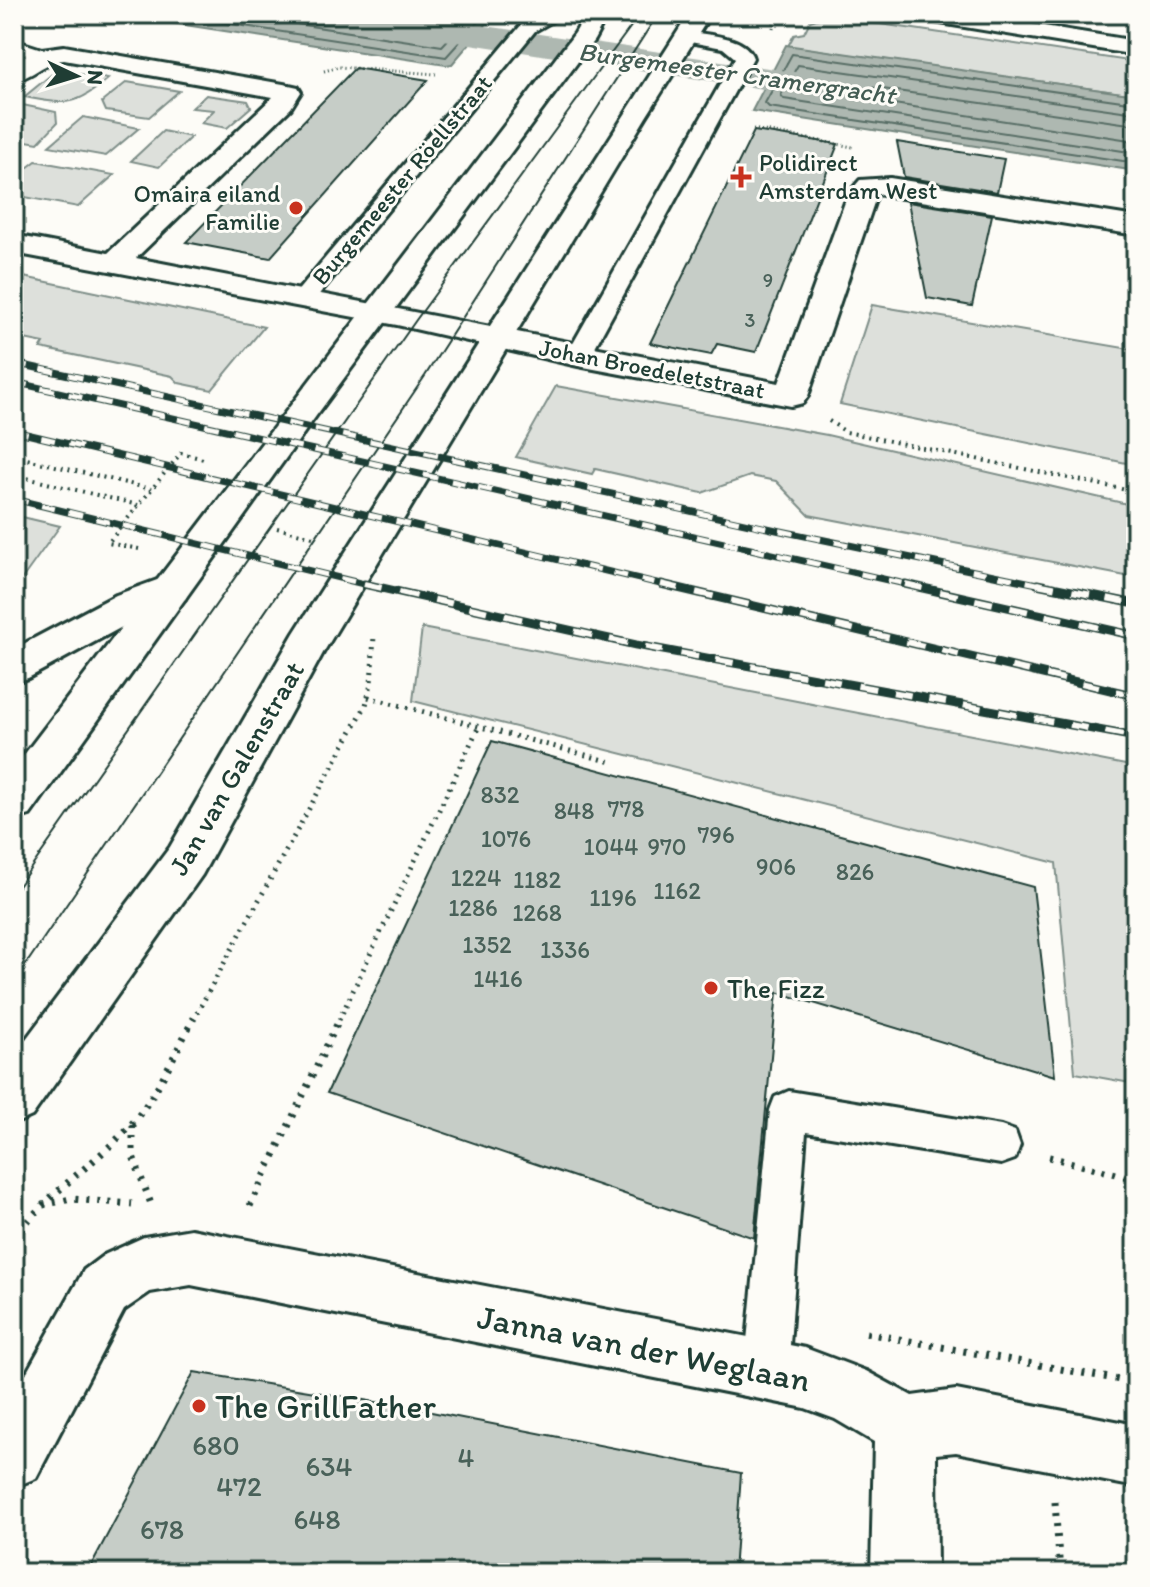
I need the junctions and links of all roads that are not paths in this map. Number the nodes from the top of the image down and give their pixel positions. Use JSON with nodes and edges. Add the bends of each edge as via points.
{"nodes":[{"id":1,"x":557,"y":14,"type":"edge"},
{"id":2,"x":609,"y":14,"type":"edge"},
{"id":3,"x":700,"y":14,"type":"edge"},
{"id":4,"x":928,"y":14,"type":"edge"},
{"id":5,"x":592,"y":25,"type":"edge"},
{"id":6,"x":682,"y":42,"type":"junction"},
{"id":7,"x":14,"y":45,"type":"edge"},
{"id":8,"x":1136,"y":48,"type":"edge"},
{"id":9,"x":42,"y":55,"type":"junction"},
{"id":10,"x":14,"y":74,"type":"edge"},
{"id":11,"x":1136,"y":226,"type":"edge"},
{"id":12,"x":14,"y":244,"type":"edge"},
{"id":13,"x":114,"y":263,"type":"junction"},
{"id":14,"x":303,"y":299,"type":"junction"},
{"id":15,"x":378,"y":312,"type":"junction"},
{"id":16,"x":498,"y":337,"type":"junction"},
{"id":17,"x":578,"y":356,"type":"junction"},
{"id":18,"x":171,"y":589,"type":"junction"},
{"id":19,"x":14,"y":667,"type":"edge"},
{"id":20,"x":14,"y":802,"type":"edge"},
{"id":21,"x":14,"y":1098,"type":"edge"},
{"id":22,"x":1001,"y":1145,"type":"road end"},
{"id":23,"x":766,"y":1371,"type":"junction"},
{"id":24,"x":905,"y":1427,"type":"junction"},
{"id":25,"x":14,"y":1456,"type":"edge"},
{"id":26,"x":1136,"y":1456,"type":"edge"},
{"id":27,"x":904,"y":1573,"type":"edge"}],
"edges":[{"from":1,"to":14,"type":"lane","name":"Burgemeester Röellstraat","via":[[529,27]]},
{"from":2,"to":5,"type":"lane","name":"Burgemeester Röellstraat"},
{"from":3,"to":6,"type":"street"},
{"from":4,"to":8,"type":"street"},
{"from":5,"to":15,"type":"street","name":"Burgemeester Röellstraat"},
{"from":6,"to":16,"type":"street"},
{"from":6,"to":17,"type":"lane","via":[[728,44],[744,58]]},
{"from":7,"to":9,"type":"lane"},
{"from":9,"to":10,"type":"street"},
{"from":9,"to":13,"type":"street","via":[[64,53],[289,92]]},
{"from":11,"to":17,"type":"street","name":"Johan Broedeletstraat","via":[[870,186],[862,194],[791,396]]},
{"from":12,"to":13,"type":"street"},
{"from":13,"to":14,"type":"street"},
{"from":14,"to":15,"type":"street","name":"Burgemeester Röellstraat"},
{"from":15,"to":16,"type":"street","name":"Burgemeester Röellstraat"},
{"from":15,"to":18,"type":"street","name":"Burgemeester Röellstraat"},
{"from":16,"to":17,"type":"street","name":"Johan Broedeletstraat"},
{"from":16,"to":21,"type":"street","name":"Jan van Galenstraat","via":[[308,644],[186,861]]},
{"from":18,"to":19,"type":"street"},
{"from":18,"to":20,"type":"street"},
{"from":22,"to":23,"type":"lane","via":[[789,1110]]},
{"from":23,"to":24,"type":"street","name":"Janna van der Weglaan","via":[[838,1388]]},
{"from":23,"to":25,"type":"street","name":"Janna van der Weglaan","via":[[191,1257],[143,1264],[119,1277],[98,1299]]},
{"from":24,"to":26,"type":"street","via":[[956,1421]]},
{"from":24,"to":27,"type":"street"}]}
